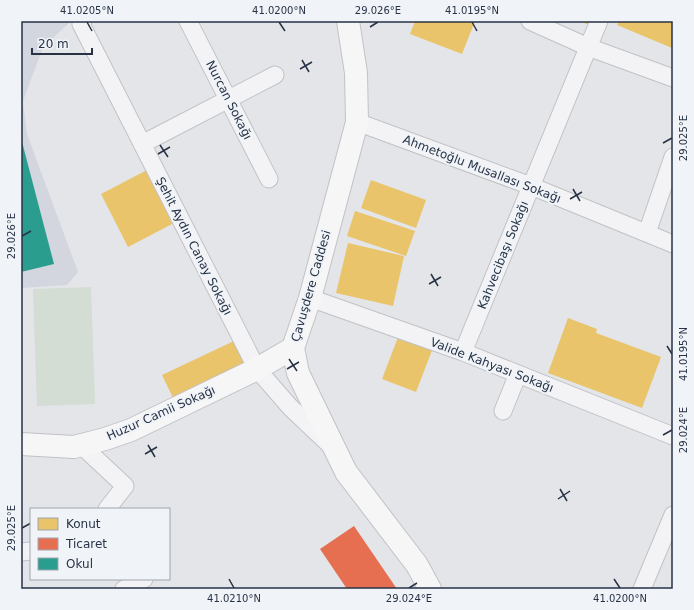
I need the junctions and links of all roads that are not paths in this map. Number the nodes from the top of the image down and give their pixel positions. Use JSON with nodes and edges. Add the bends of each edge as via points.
{"nodes":[{"id":1,"x":188,"y":21,"type":"edge"},
{"id":2,"x":348,"y":21,"type":"edge"},
{"id":3,"x":530,"y":21,"type":"edge"},
{"id":4,"x":599,"y":21,"type":"edge"},
{"id":5,"x":82,"y":22,"type":"edge"},
{"id":6,"x":588,"y":47,"type":"junction"},
{"id":7,"x":275,"y":75,"type":"dead end"},
{"id":8,"x":673,"y":78,"type":"edge"},
{"id":9,"x":228,"y":99,"type":"junction"},
{"id":10,"x":357,"y":122,"type":"junction"},
{"id":11,"x":142,"y":144,"type":"junction"},
{"id":12,"x":673,"y":157,"type":"edge"},
{"id":13,"x":270,"y":179,"type":"dead end"},
{"id":14,"x":531,"y":186,"type":"junction"},
{"id":15,"x":647,"y":233,"type":"junction"},
{"id":16,"x":673,"y":244,"type":"edge"},
{"id":17,"x":310,"y":298,"type":"junction"},
{"id":18,"x":293,"y":348,"type":"junction"},
{"id":19,"x":463,"y":352,"type":"junction"},
{"id":20,"x":257,"y":369,"type":"junction"},
{"id":21,"x":518,"y":374,"type":"junction"},
{"id":22,"x":503,"y":410,"type":"dead end"},
{"id":23,"x":673,"y":436,"type":"edge"},
{"id":24,"x":21,"y":444,"type":"edge"},
{"id":25,"x":81,"y":445,"type":"junction"},
{"id":26,"x":335,"y":450,"type":"junction"},
{"id":27,"x":108,"y":508,"type":"edge"},
{"id":28,"x":673,"y":515,"type":"edge"},
{"id":29,"x":142,"y":580,"type":"edge"},
{"id":30,"x":124,"y":589,"type":"edge"},
{"id":31,"x":430,"y":589,"type":"edge"},
{"id":32,"x":642,"y":589,"type":"edge"}],
"edges":[{"from":1,"to":9,"type":"street","name":"Nurcan Sokağı"},
{"from":2,"to":10,"type":"street","name":"Çavuşdere Caddesi","via":[[356,73]]},
{"from":3,"to":6,"type":"street"},
{"from":4,"to":6,"type":"street","name":"Kahvecibaşı Sokağı"},
{"from":5,"to":11,"type":"street","name":"Şehit Aydın Canay Sokağı"},
{"from":6,"to":8,"type":"street"},
{"from":6,"to":14,"type":"street","name":"Kahvecibaşı Sokağı"},
{"from":7,"to":9,"type":"street"},
{"from":9,"to":11,"type":"street"},
{"from":9,"to":13,"type":"street","name":"Nurcan Sokağı"},
{"from":10,"to":14,"type":"street","name":"Ahmetoğlu Musallası Sokağı"},
{"from":10,"to":17,"type":"street","name":"Çavuşdere Caddesi"},
{"from":11,"to":20,"type":"street","name":"Şehit Aydın Canay Sokağı"},
{"from":12,"to":15,"type":"street"},
{"from":14,"to":15,"type":"street","name":"Ahmetoğlu Musallası Sokağı"},
{"from":14,"to":19,"type":"street","name":"Kahvecibaşı Sokağı"},
{"from":15,"to":16,"type":"street","name":"Ahmetoğlu Musallası Sokağı"},
{"from":17,"to":18,"type":"street","name":"Çavuşdere Caddesi"},
{"from":17,"to":19,"type":"street","name":"Valide Kahyası Sokağı"},
{"from":18,"to":20,"type":"street","name":"Huzur Camii Sokağı"},
{"from":18,"to":26,"type":"street","name":"Çavuşdere Caddesi","via":[[298,373]]},
{"from":19,"to":21,"type":"street","name":"Valide Kahyası Sokağı"},
{"from":20,"to":25,"type":"street","name":"Huzur Camii Sokağı","via":[[131,430]]},
{"from":20,"to":26,"type":"street","name":"Şehit Aydın Canay Sokağı","via":[[290,407]]},
{"from":21,"to":22,"type":"street"},
{"from":21,"to":23,"type":"street","name":"Valide Kahyası Sokağı"},
{"from":24,"to":25,"type":"street","name":"Huzur Camii Sokağı","via":[[74,447]]},
{"from":25,"to":27,"type":"street","via":[[125,486]]},
{"from":26,"to":31,"type":"street","name":"Çavuşdere Caddesi","via":[[346,472],[417,566]]},
{"from":28,"to":32,"type":"street"},
{"from":29,"to":30,"type":"street"}]}
